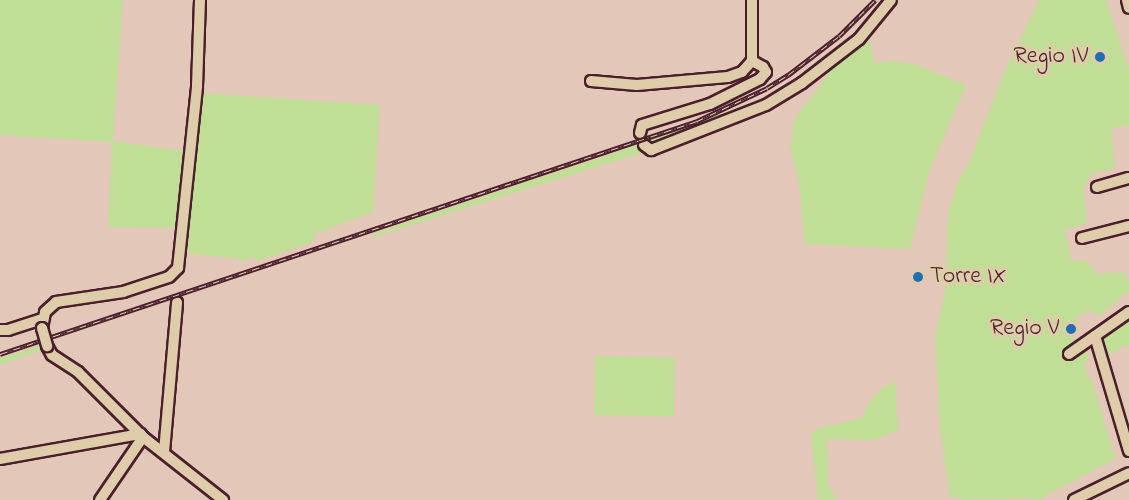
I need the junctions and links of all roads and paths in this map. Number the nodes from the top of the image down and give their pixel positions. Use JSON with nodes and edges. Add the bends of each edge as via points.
{"nodes":[{"id":1,"x":200,"y":0,"type":"edge"},
{"id":2,"x":752,"y":0,"type":"edge"},
{"id":3,"x":891,"y":0,"type":"edge"},
{"id":4,"x":1127,"y":0,"type":"edge"},
{"id":5,"x":1129,"y":8,"type":"edge"},
{"id":6,"x":752,"y":61,"type":"junction"},
{"id":7,"x":591,"y":81,"type":"dead end"},
{"id":8,"x":639,"y":133,"type":"dead end"},
{"id":9,"x":645,"y":145,"type":"dead end"},
{"id":10,"x":1129,"y":178,"type":"edge"},
{"id":11,"x":1097,"y":187,"type":"dead end"},
{"id":12,"x":1129,"y":226,"type":"edge"},
{"id":13,"x":1082,"y":238,"type":"dead end"},
{"id":14,"x":177,"y":303,"type":"dead end"},
{"id":15,"x":1129,"y":312,"type":"edge"},
{"id":16,"x":42,"y":324,"type":"junction"},
{"id":17,"x":0,"y":330,"type":"edge"},
{"id":18,"x":1095,"y":336,"type":"junction"},
{"id":19,"x":1069,"y":354,"type":"dead end"},
{"id":20,"x":1121,"y":418,"type":"edge"},
{"id":21,"x":142,"y":435,"type":"junction"},
{"id":22,"x":1129,"y":451,"type":"edge"},
{"id":23,"x":164,"y":452,"type":"junction"},
{"id":24,"x":0,"y":459,"type":"edge"},
{"id":25,"x":1129,"y":473,"type":"edge"},
{"id":26,"x":99,"y":500,"type":"edge"},
{"id":27,"x":223,"y":500,"type":"edge"},
{"id":28,"x":1074,"y":500,"type":"edge"}],
"edges":[{"from":1,"to":16,"type":"street","via":[[197,86],[178,268],[169,277],[123,292],[63,300],[50,306]]},
{"from":2,"to":6,"type":"street"},
{"from":3,"to":9,"type":"street","via":[[850,46],[766,105],[651,150]]},
{"from":4,"to":5,"type":"street"},
{"from":6,"to":7,"type":"street","via":[[742,72],[728,77],[637,85]]},
{"from":6,"to":8,"type":"street","via":[[766,72],[760,79],[710,104],[642,125]]},
{"from":10,"to":11,"type":"street"},
{"from":12,"to":13,"type":"street"},
{"from":14,"to":23,"type":"street"},
{"from":15,"to":18,"type":"street"},
{"from":16,"to":17,"type":"street"},
{"from":16,"to":21,"type":"street","bridge":true,"via":[[52,355],[78,372]]},
{"from":18,"to":19,"type":"street"},
{"from":18,"to":20,"type":"street"},
{"from":20,"to":22,"type":"street"},
{"from":21,"to":23,"type":"street"},
{"from":21,"to":24,"type":"street"},
{"from":21,"to":26,"type":"street"},
{"from":23,"to":27,"type":"street"},
{"from":25,"to":28,"type":"street"}]}
